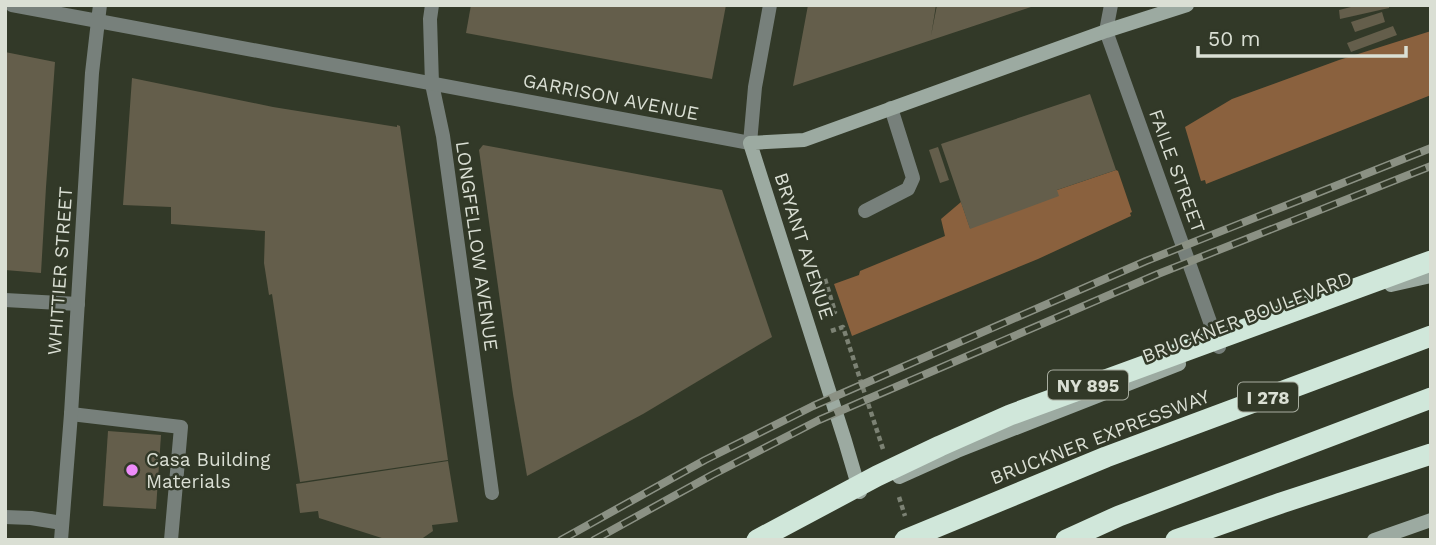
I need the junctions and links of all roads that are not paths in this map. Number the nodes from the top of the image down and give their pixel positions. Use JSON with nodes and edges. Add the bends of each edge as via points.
{"nodes":[{"id":1,"x":12,"y":5,"type":"edge"},
{"id":2,"x":100,"y":5,"type":"edge"},
{"id":3,"x":432,"y":5,"type":"edge"},
{"id":4,"x":770,"y":5,"type":"edge"},
{"id":5,"x":1111,"y":5,"type":"edge"},
{"id":6,"x":1187,"y":5,"type":"edge"},
{"id":7,"x":98,"y":21,"type":"junction"},
{"id":8,"x":1106,"y":32,"type":"junction"},
{"id":9,"x":432,"y":84,"type":"junction"},
{"id":10,"x":891,"y":108,"type":"junction"},
{"id":11,"x":750,"y":142,"type":"junction"},
{"id":12,"x":865,"y":211,"type":"dead end"},
{"id":13,"x":1431,"y":261,"type":"edge"},
{"id":14,"x":1431,"y":276,"type":"edge"},
{"id":15,"x":5,"y":300,"type":"edge"},
{"id":16,"x":78,"y":304,"type":"junction"},
{"id":17,"x":1431,"y":336,"type":"edge"},
{"id":18,"x":1219,"y":348,"type":"junction"},
{"id":19,"x":1431,"y":398,"type":"edge"},
{"id":20,"x":71,"y":414,"type":"junction"},
{"id":21,"x":1431,"y":453,"type":"edge"},
{"id":22,"x":492,"y":493,"type":"dead end"},
{"id":23,"x":861,"y":494,"type":"junction"},
{"id":24,"x":5,"y":517,"type":"edge"},
{"id":25,"x":1431,"y":520,"type":"edge"},
{"id":26,"x":62,"y":523,"type":"junction"},
{"id":27,"x":906,"y":533,"type":"edge"},
{"id":28,"x":61,"y":540,"type":"edge"},
{"id":29,"x":171,"y":540,"type":"edge"},
{"id":30,"x":757,"y":540,"type":"edge"},
{"id":31,"x":774,"y":540,"type":"edge"},
{"id":32,"x":1066,"y":540,"type":"edge"},
{"id":33,"x":1176,"y":540,"type":"edge"},
{"id":34,"x":1374,"y":540,"type":"edge"}],
"edges":[{"from":1,"to":7,"type":"street","name":"GARRISON AVENUE"},
{"from":2,"to":7,"type":"street","name":"WHITTIER STREET"},
{"from":3,"to":9,"type":"street","name":"LONGFELLOW AVENUE"},
{"from":4,"to":11,"type":"street","name":"BRYANT AVENUE"},
{"from":5,"to":8,"type":"street"},
{"from":6,"to":8,"type":"main road","name":"GARRISON AVENUE"},
{"from":7,"to":9,"type":"street","name":"GARRISON AVENUE"},
{"from":7,"to":16,"type":"street","name":"WHITTIER STREET"},
{"from":8,"to":10,"type":"main road","name":"GARRISON AVENUE"},
{"from":8,"to":18,"type":"street","name":"FAILE STREET"},
{"from":9,"to":11,"type":"street","name":"GARRISON AVENUE"},
{"from":9,"to":22,"type":"street","name":"LONGFELLOW AVENUE"},
{"from":10,"to":11,"type":"main road","name":"GARRISON AVENUE","via":[[804,140]]},
{"from":10,"to":12,"type":"street","via":[[913,178],[908,189]]},
{"from":11,"to":23,"type":"main road","name":"BRYANT AVENUE"},
{"from":13,"to":30,"type":"highway","number":"NY 895","via":[[1010,415],[877,476]]},
{"from":14,"to":18,"type":"main road","name":"BRUCKNER BOULEVARD","via":[[1353,296]]},
{"from":15,"to":16,"type":"street"},
{"from":16,"to":20,"type":"street","name":"WHITTIER STREET"},
{"from":17,"to":27,"type":"highway","name":"BRUCKNER EXPRESSWAY","number":"I 278"},
{"from":18,"to":23,"type":"main road","name":"BRUCKNER BOULEVARD","via":[[957,451]]},
{"from":19,"to":32,"type":"highway"},
{"from":20,"to":26,"type":"street","name":"WHITTIER STREET"},
{"from":20,"to":29,"type":"street","via":[[181,427]]},
{"from":21,"to":33,"type":"highway"},
{"from":23,"to":31,"type":"main road","name":"BRUCKNER BOULEVARD"},
{"from":24,"to":26,"type":"street"},
{"from":25,"to":34,"type":"main road"},
{"from":26,"to":28,"type":"street","name":"WHITTIER STREET"}]}
